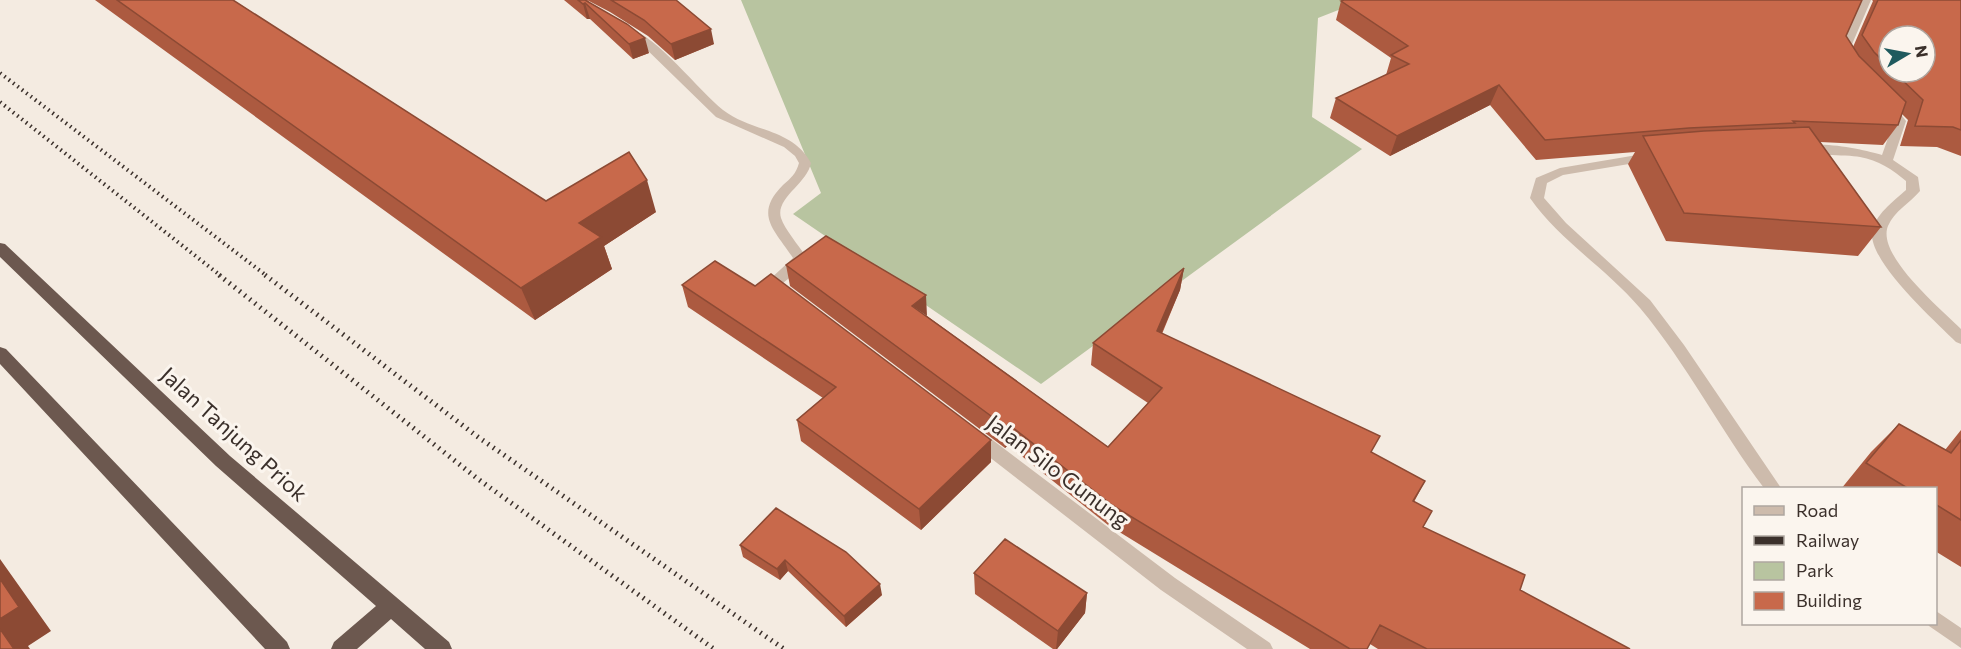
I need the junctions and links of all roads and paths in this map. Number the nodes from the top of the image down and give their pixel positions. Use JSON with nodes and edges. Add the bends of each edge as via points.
{"nodes":[{"id":1,"x":1866,"y":0,"type":"edge"},
{"id":2,"x":615,"y":23,"type":"edge"},
{"id":3,"x":1847,"y":67,"type":"edge"},
{"id":4,"x":1875,"y":94,"type":"edge"},
{"id":5,"x":1790,"y":150,"type":"edge"},
{"id":6,"x":1664,"y":155,"type":"edge"},
{"id":7,"x":1886,"y":160,"type":"junction"},
{"id":8,"x":0,"y":248,"type":"edge"},
{"id":9,"x":794,"y":300,"type":"edge"},
{"id":10,"x":1961,"y":338,"type":"edge"},
{"id":11,"x":0,"y":353,"type":"edge"},
{"id":12,"x":960,"y":425,"type":"edge"},
{"id":13,"x":1771,"y":487,"type":"edge"},
{"id":14,"x":392,"y":606,"type":"junction"},
{"id":15,"x":1937,"y":621,"type":"edge"},
{"id":16,"x":1961,"y":639,"type":"edge"},
{"id":17,"x":279,"y":649,"type":"edge"},
{"id":18,"x":342,"y":649,"type":"edge"},
{"id":19,"x":441,"y":649,"type":"edge"},
{"id":20,"x":1263,"y":649,"type":"edge"}],
"edges":[{"from":1,"to":3,"type":"street","via":[[1841,54]]},
{"from":2,"to":9,"type":"street","via":[[644,41],[720,114],[788,144],[800,154],[805,163],[803,173],[780,196],[774,218],[800,258],[798,264],[775,280],[777,287]]},
{"from":4,"to":7,"type":"street","via":[[1900,121]]},
{"from":5,"to":7,"type":"street","via":[[1835,149]]},
{"from":6,"to":13,"type":"street","via":[[1560,172],[1541,181],[1537,198],[1550,217],[1614,271],[1667,331]]},
{"from":7,"to":10,"type":"street","via":[[1913,180],[1913,191],[1886,218],[1879,234],[1884,253]]},
{"from":8,"to":14,"type":"highway","name":"Jalan Tanjung Priok","via":[[223,461]]},
{"from":11,"to":17,"type":"highway"},
{"from":12,"to":20,"type":"street","name":"Jalan Silo Gunung","via":[[1168,584]]},
{"from":14,"to":18,"type":"highway"},
{"from":14,"to":19,"type":"highway","name":"Jalan Tanjung Priok"},
{"from":15,"to":16,"type":"street"}]}
